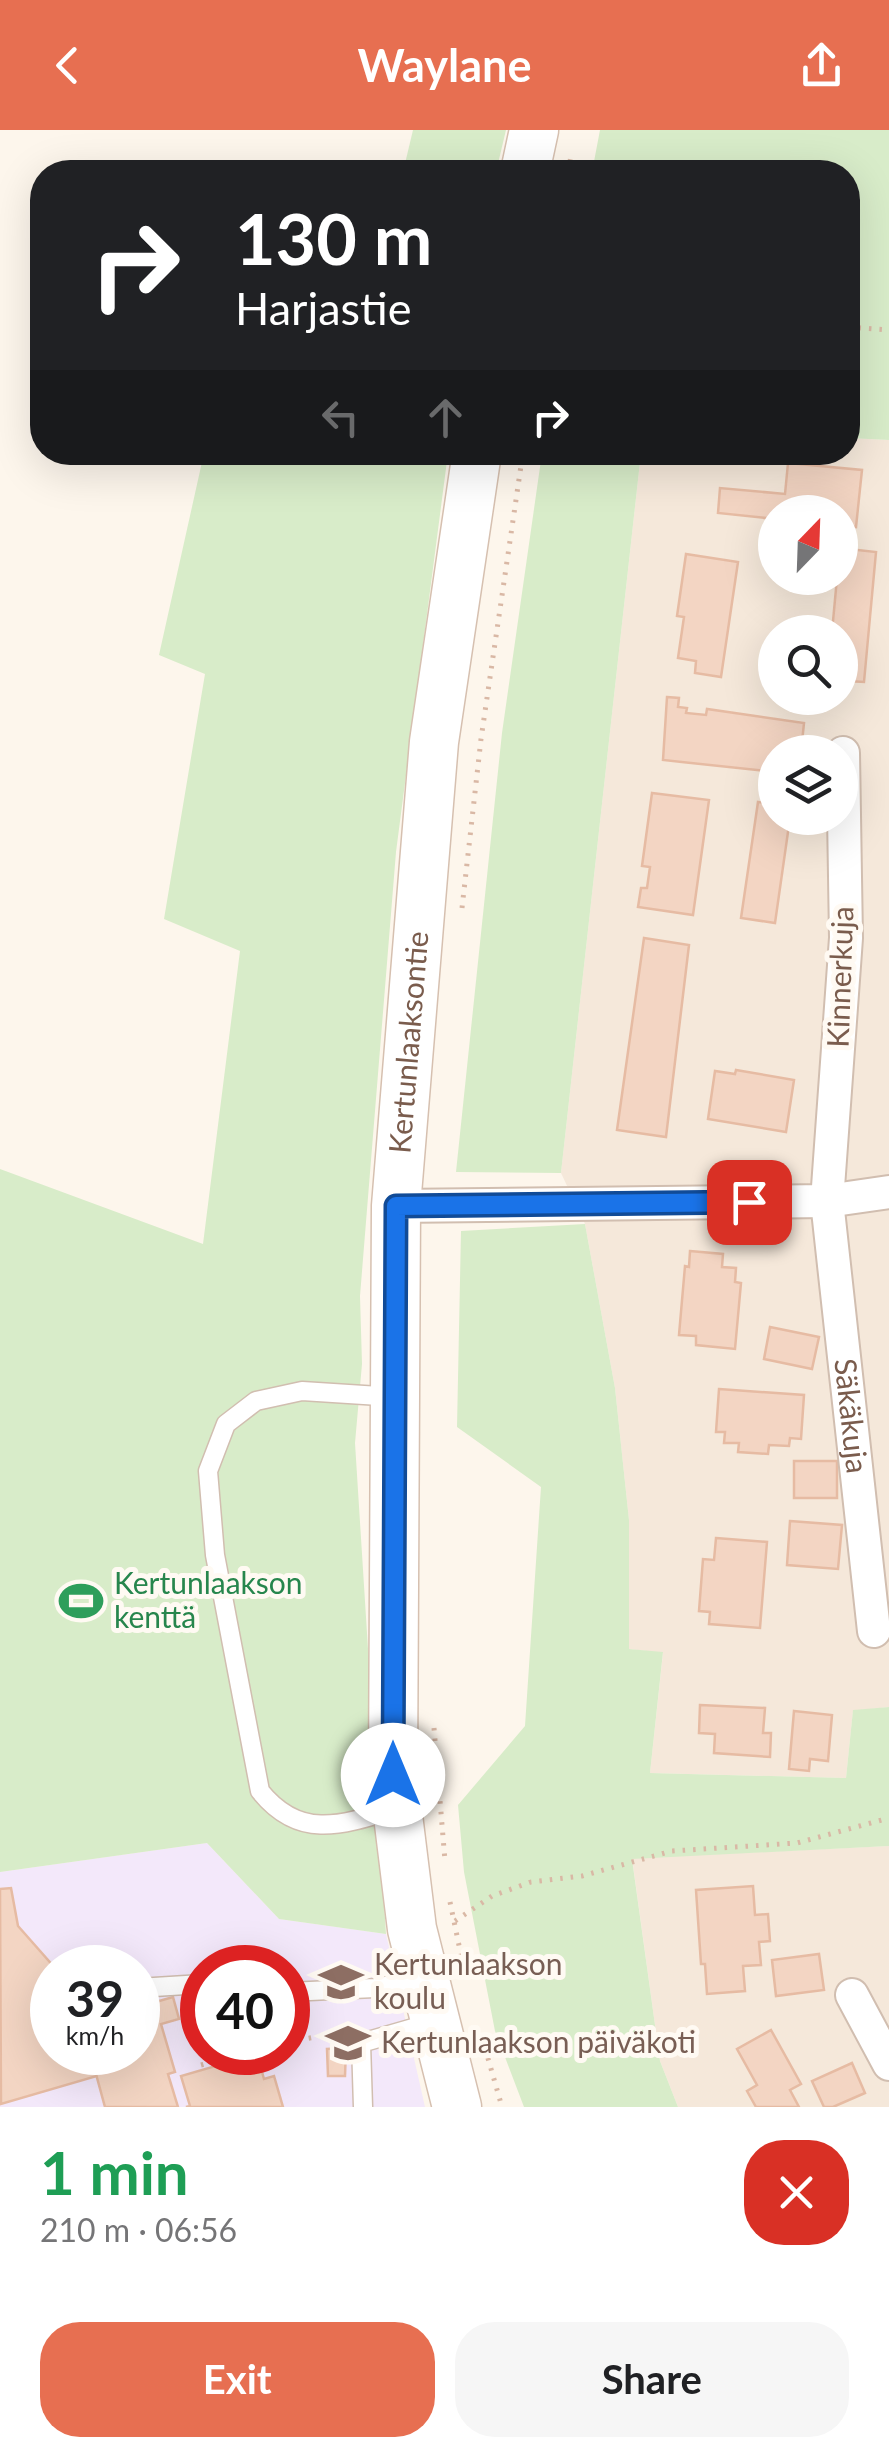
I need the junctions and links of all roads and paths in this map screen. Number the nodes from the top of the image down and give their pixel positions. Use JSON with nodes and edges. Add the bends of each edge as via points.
{"nodes":[{"id":1,"x":534,"y":130,"type":"edge"},
{"id":2,"x":527,"y":160,"type":"edge"},
{"id":3,"x":860,"y":328,"type":"edge"},
{"id":4,"x":889,"y":330,"type":"edge"},
{"id":5,"x":475,"y":465,"type":"edge"},
{"id":6,"x":520,"y":465,"type":"edge"},
{"id":7,"x":844,"y":835,"type":"edge"},
{"id":8,"x":461,"y":914,"type":"dead end"},
{"id":9,"x":889,"y":1192,"type":"edge"},
{"id":10,"x":827,"y":1201,"type":"junction"},
{"id":11,"x":396,"y":1206,"type":"junction"},
{"id":12,"x":395,"y":1396,"type":"junction"},
{"id":13,"x":874,"y":1631,"type":"dead end"},
{"id":14,"x":434,"y":1722,"type":"dead end"},
{"id":15,"x":397,"y":1808,"type":"junction"},
{"id":16,"x":889,"y":1818,"type":"edge"},
{"id":17,"x":446,"y":1871,"type":"dead end"},
{"id":18,"x":448,"y":1890,"type":"dead end"},
{"id":19,"x":454,"y":1922,"type":"junction"},
{"id":20,"x":310,"y":1991,"type":"edge"},
{"id":21,"x":441,"y":1993,"type":"junction"},
{"id":22,"x":852,"y":1996,"type":"dead end"},
{"id":23,"x":350,"y":2032,"type":"dead end"},
{"id":24,"x":480,"y":2032,"type":"dead end"},
{"id":25,"x":310,"y":2036,"type":"edge"},
{"id":26,"x":889,"y":2064,"type":"edge"},
{"id":27,"x":363,"y":2107,"type":"edge"},
{"id":28,"x":458,"y":2107,"type":"edge"},
{"id":29,"x":502,"y":2107,"type":"edge"}],
"edges":[{"from":1,"to":2,"type":"street"},
{"from":3,"to":4,"type":"path"},
{"from":5,"to":11,"type":"street","name":"Kertunlaaksontie","via":[[434,742]]},
{"from":6,"to":8,"type":"path"},
{"from":7,"to":10,"type":"street","name":"Kinnerkuja","via":[[846,938]]},
{"from":9,"to":10,"type":"street"},
{"from":10,"to":11,"type":"street"},
{"from":10,"to":13,"type":"street","name":"Säkäkuja"},
{"from":11,"to":12,"type":"street","name":"Kertunlaaksontie"},
{"from":12,"to":15,"type":"street","name":"Kertunlaaksontie"},
{"from":12,"to":15,"type":"lane","via":[[302,1391],[256,1400],[226,1424],[208,1471],[215,1555],[260,1791],[276,1812],[313,1825],[346,1824]]},
{"from":14,"to":17,"type":"path"},
{"from":15,"to":21,"type":"street","name":"Kertunlaaksontie","via":[[412,1929]]},
{"from":16,"to":19,"type":"path","via":[[797,1843],[672,1851],[582,1876],[531,1882],[492,1896]]},
{"from":18,"to":19,"type":"path"},
{"from":19,"to":21,"type":"path"},
{"from":20,"to":21,"type":"lane"},
{"from":21,"to":27,"type":"lane","via":[[361,2043]]},
{"from":21,"to":28,"type":"street","name":"Kertunlaaksontie"},
{"from":22,"to":26,"type":"street"},
{"from":23,"to":25,"type":"path"},
{"from":24,"to":29,"type":"path"}]}
